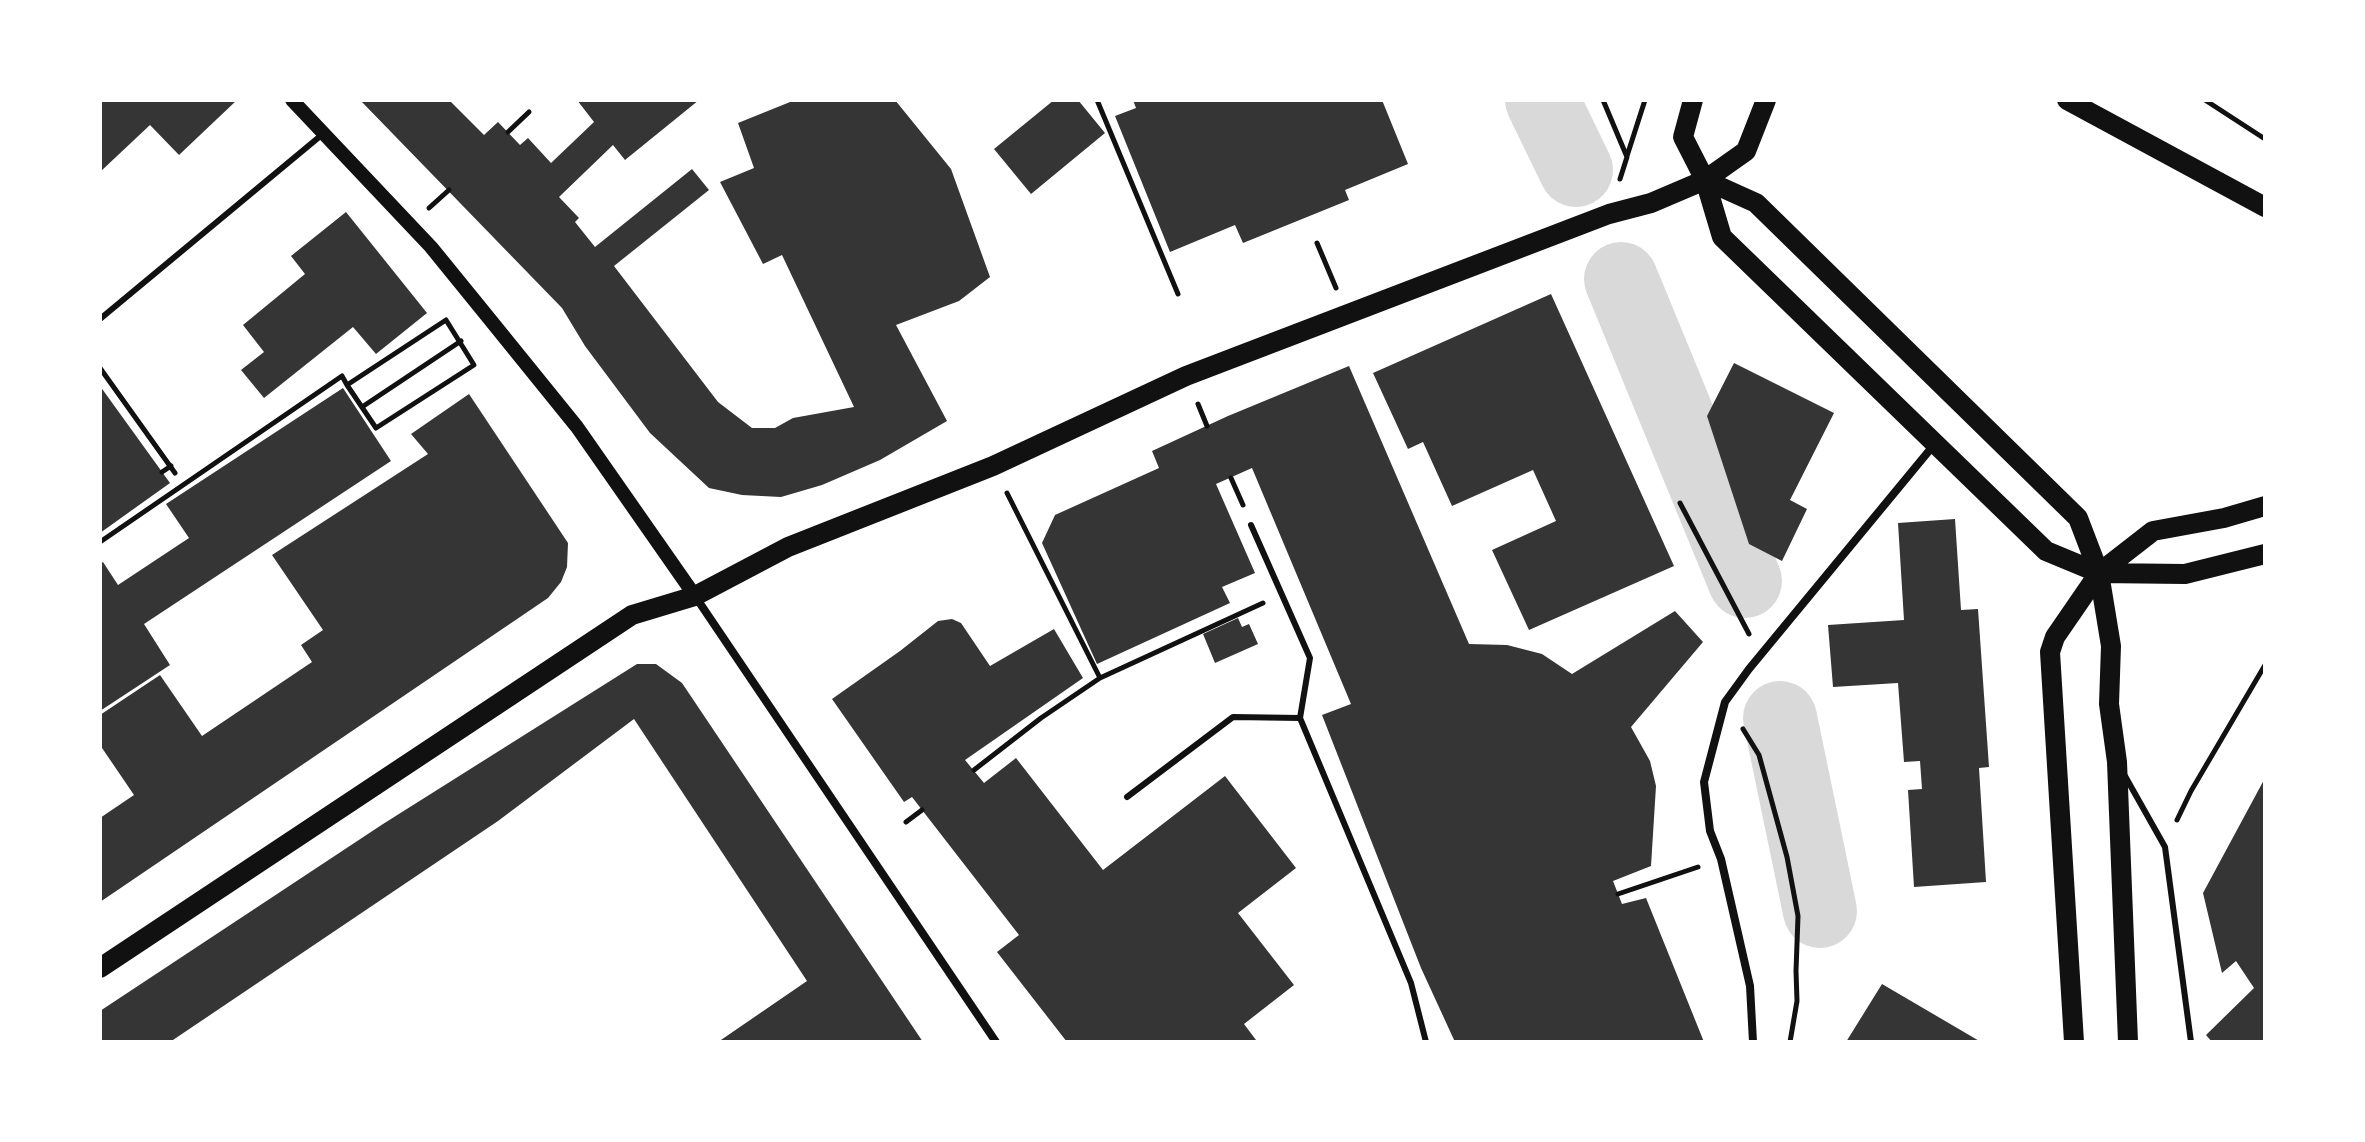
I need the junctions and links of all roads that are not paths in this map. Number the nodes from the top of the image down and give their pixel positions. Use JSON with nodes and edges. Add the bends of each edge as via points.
{"nodes":[{"id":1,"x":292,"y":100,"type":"edge"},
{"id":2,"x":1693,"y":100,"type":"edge"},
{"id":3,"x":1766,"y":100,"type":"edge"},
{"id":4,"x":2067,"y":100,"type":"edge"},
{"id":5,"x":324,"y":133,"type":"junction"},
{"id":6,"x":1705,"y":180,"type":"junction"},
{"id":7,"x":2265,"y":207,"type":"edge"},
{"id":8,"x":100,"y":319,"type":"edge"},
{"id":9,"x":1934,"y":444,"type":"junction"},
{"id":10,"x":2265,"y":506,"type":"edge"},
{"id":11,"x":1251,"y":525,"type":"dead end"},
{"id":12,"x":2265,"y":554,"type":"edge"},
{"id":13,"x":2099,"y":573,"type":"junction"},
{"id":14,"x":695,"y":596,"type":"junction"},
{"id":15,"x":1300,"y":718,"type":"junction"},
{"id":16,"x":2117,"y":762,"type":"junction"},
{"id":17,"x":1127,"y":797,"type":"dead end"},
{"id":18,"x":100,"y":968,"type":"edge"},
{"id":19,"x":996,"y":1042,"type":"edge"},
{"id":20,"x":1426,"y":1042,"type":"edge"},
{"id":21,"x":1753,"y":1042,"type":"edge"},
{"id":22,"x":2074,"y":1042,"type":"edge"},
{"id":23,"x":2128,"y":1042,"type":"edge"},
{"id":24,"x":2191,"y":1042,"type":"edge"}],
"edges":[{"from":1,"to":5,"type":"street"},
{"from":2,"to":6,"type":"main road","via":[[1683,137]]},
{"from":3,"to":6,"type":"main road","via":[[1746,151]]},
{"from":4,"to":7,"type":"main road"},
{"from":5,"to":8,"type":"lane"},
{"from":5,"to":14,"type":"street","via":[[431,247],[577,427]]},
{"from":6,"to":9,"type":"main road","via":[[1722,237]]},
{"from":6,"to":13,"type":"main road","via":[[1756,203],[2078,518]]},
{"from":6,"to":14,"type":"main road","via":[[1186,376],[993,466],[810,537]]},
{"from":9,"to":13,"type":"main road","via":[[2046,551]]},
{"from":9,"to":21,"type":"street","via":[[1728,698],[1704,782],[1710,831],[1750,986]]},
{"from":10,"to":13,"type":"main road","via":[[2153,531]]},
{"from":11,"to":15,"type":"lane","via":[[1310,658]]},
{"from":12,"to":13,"type":"main road","via":[[2185,574]]},
{"from":13,"to":16,"type":"main road","via":[[2111,646],[2109,704]]},
{"from":13,"to":22,"type":"main road","via":[[2050,652]]},
{"from":14,"to":18,"type":"main road","via":[[632,615]]},
{"from":14,"to":19,"type":"street"},
{"from":15,"to":17,"type":"lane","via":[[1233,717]]},
{"from":15,"to":20,"type":"lane","via":[[1411,983]]},
{"from":16,"to":23,"type":"main road"},
{"from":16,"to":24,"type":"lane","via":[[2165,847]]}]}
